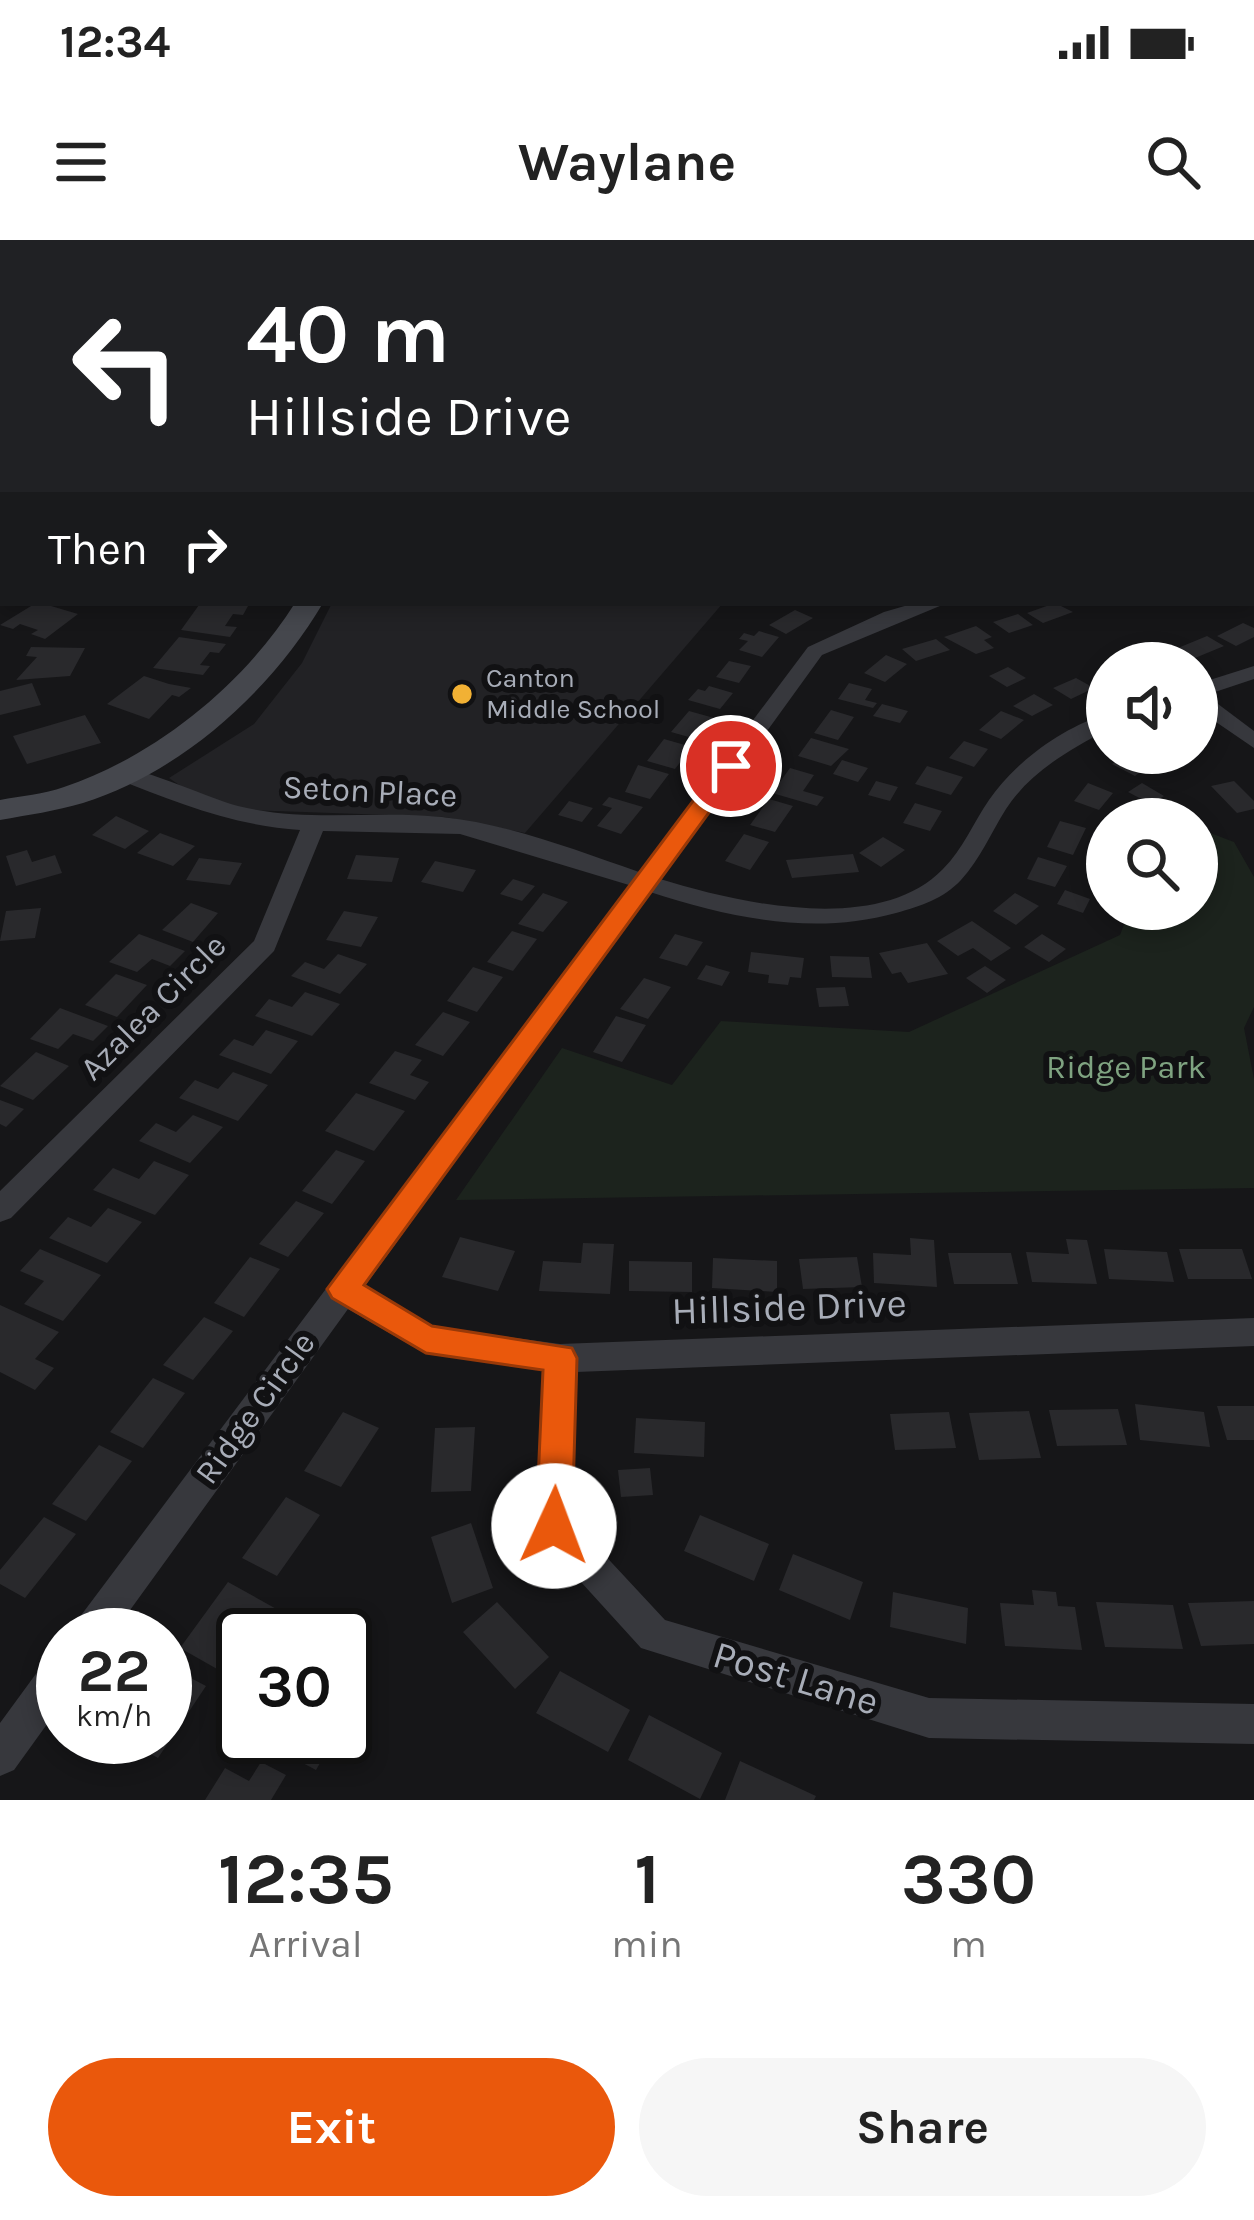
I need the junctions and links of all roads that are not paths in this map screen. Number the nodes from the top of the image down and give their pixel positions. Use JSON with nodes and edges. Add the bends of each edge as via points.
{"nodes":[{"id":1,"x":307,"y":606,"type":"edge"},
{"id":2,"x":926,"y":606,"type":"edge"},
{"id":3,"x":1254,"y":672,"type":"edge"},
{"id":4,"x":1218,"y":687,"type":"edge"},
{"id":5,"x":1218,"y":712,"type":"edge"},
{"id":6,"x":1086,"y":732,"type":"edge"},
{"id":7,"x":1254,"y":741,"type":"edge"},
{"id":8,"x":123,"y":773,"type":"junction"},
{"id":9,"x":0,"y":810,"type":"edge"},
{"id":10,"x":314,"y":824,"type":"junction"},
{"id":11,"x":648,"y":881,"type":"junction"},
{"id":12,"x":0,"y":1210,"type":"edge"},
{"id":13,"x":343,"y":1289,"type":"junction"},
{"id":14,"x":1254,"y":1332,"type":"edge"},
{"id":15,"x":560,"y":1358,"type":"junction"},
{"id":16,"x":109,"y":1608,"type":"edge"},
{"id":17,"x":36,"y":1707,"type":"edge"},
{"id":18,"x":1254,"y":1724,"type":"edge"},
{"id":19,"x":0,"y":1756,"type":"edge"}],
"edges":[{"from":1,"to":8,"type":"street","via":[[276,652],[212,716]]},
{"from":2,"to":11,"type":"street","name":"Ridge Circle","via":[[814,651]]},
{"from":3,"to":4,"type":"street"},
{"from":5,"to":7,"type":"street"},
{"from":6,"to":11,"type":"street","name":"Seton Place","via":[[1010,788],[952,878],[923,896],[879,911],[789,917]]},
{"from":8,"to":9,"type":"street","via":[[73,795]]},
{"from":8,"to":10,"type":"street","name":"Seton Place","via":[[219,812]]},
{"from":10,"to":11,"type":"street","name":"Seton Place","via":[[459,826]]},
{"from":10,"to":12,"type":"street","name":"Azalea Circle","via":[[265,945]]},
{"from":11,"to":13,"type":"street","name":"Ridge Circle"},
{"from":13,"to":15,"type":"street","name":"Hillside Drive","via":[[426,1340]]},
{"from":13,"to":16,"type":"street","name":"Ridge Circle"},
{"from":14,"to":15,"type":"street","name":"Hillside Drive"},
{"from":15,"to":18,"type":"street","name":"Post Lane","via":[[554,1526],[654,1635],[929,1718]]},
{"from":17,"to":19,"type":"street"}]}
